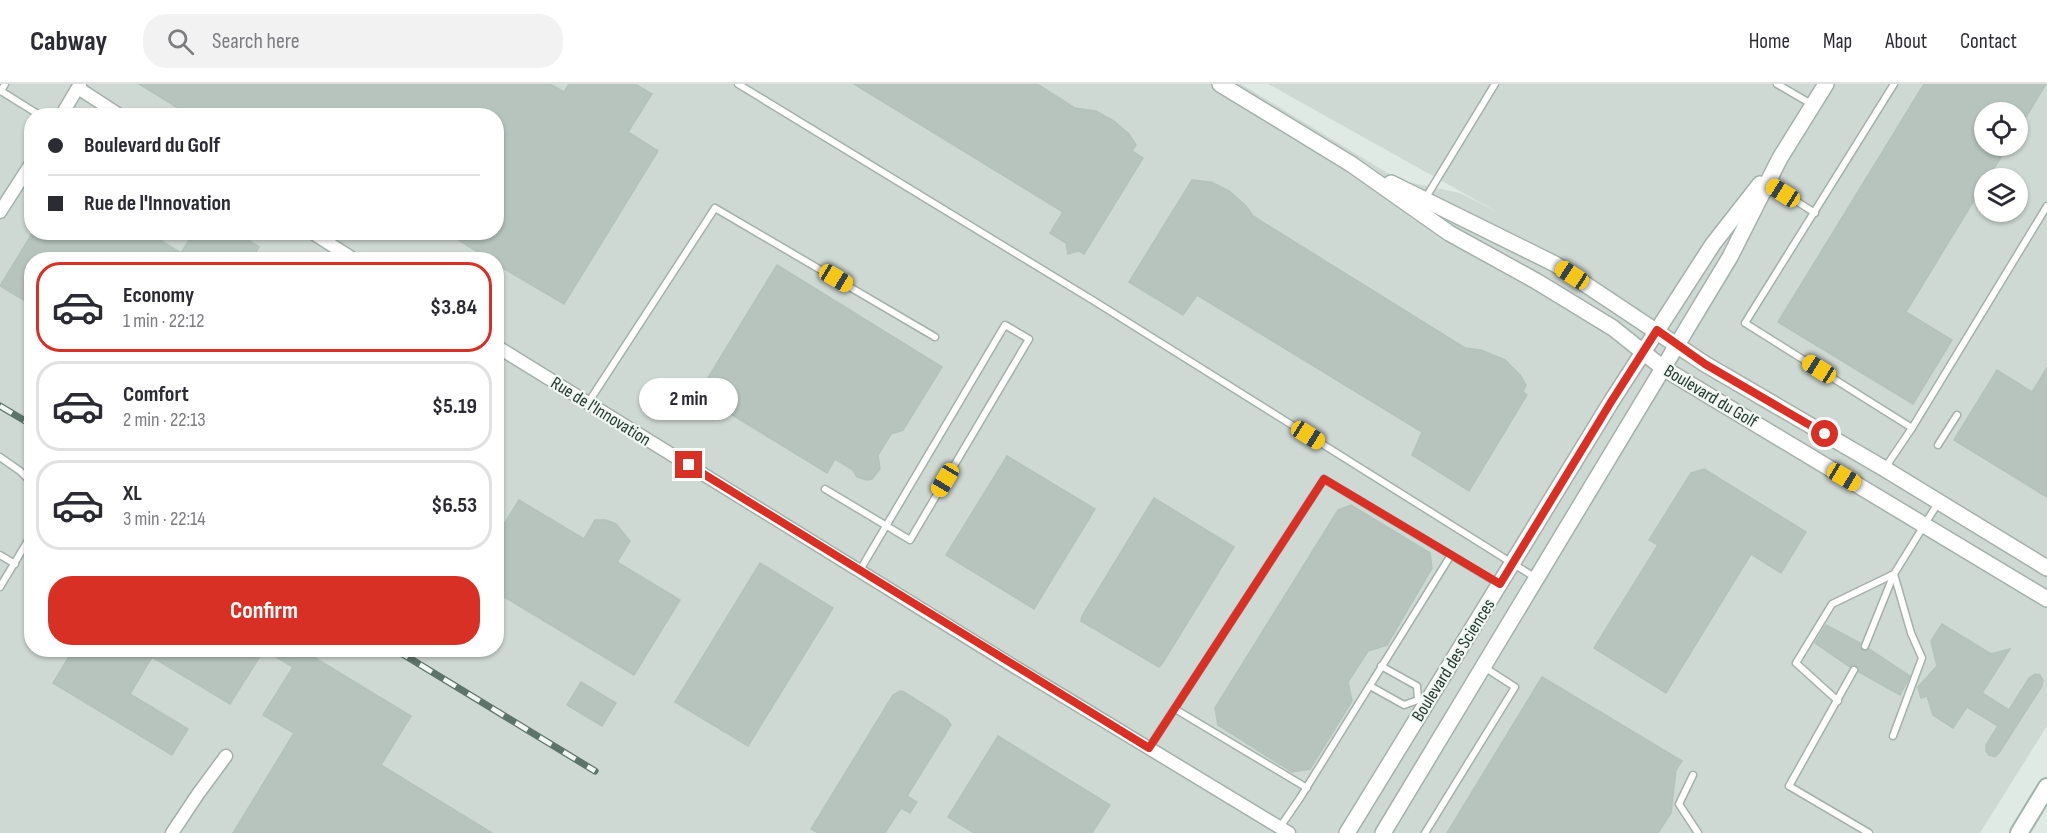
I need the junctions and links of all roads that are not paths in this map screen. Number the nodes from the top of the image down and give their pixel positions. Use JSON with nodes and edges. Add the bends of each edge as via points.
{"nodes":[{"id":1,"x":5,"y":84,"type":"edge"},
{"id":2,"x":738,"y":84,"type":"edge"},
{"id":3,"x":1220,"y":84,"type":"edge"},
{"id":4,"x":1495,"y":84,"type":"edge"},
{"id":5,"x":1778,"y":84,"type":"edge"},
{"id":6,"x":1826,"y":84,"type":"edge"},
{"id":7,"x":1894,"y":84,"type":"edge"},
{"id":8,"x":79,"y":86,"type":"edge"},
{"id":9,"x":0,"y":91,"type":"edge"},
{"id":10,"x":1813,"y":106,"type":"junction"},
{"id":11,"x":28,"y":108,"type":"edge"},
{"id":12,"x":66,"y":108,"type":"edge"},
{"id":13,"x":110,"y":108,"type":"edge"},
{"id":14,"x":1780,"y":158,"type":"junction"},
{"id":15,"x":1351,"y":164,"type":"junction"},
{"id":16,"x":24,"y":174,"type":"edge"},
{"id":17,"x":1767,"y":183,"type":"junction"},
{"id":18,"x":1425,"y":200,"type":"junction"},
{"id":19,"x":2047,"y":206,"type":"edge"},
{"id":20,"x":0,"y":212,"type":"edge"},
{"id":21,"x":1815,"y":213,"type":"junction"},
{"id":22,"x":324,"y":240,"type":"edge"},
{"id":23,"x":342,"y":252,"type":"edge"},
{"id":24,"x":1657,"y":330,"type":"junction"},
{"id":25,"x":936,"y":337,"type":"dead end"},
{"id":26,"x":1677,"y":345,"type":"junction"},
{"id":27,"x":504,"y":351,"type":"edge"},
{"id":28,"x":1643,"y":352,"type":"junction"},
{"id":29,"x":1663,"y":368,"type":"junction"},
{"id":30,"x":588,"y":403,"type":"junction"},
{"id":31,"x":1957,"y":415,"type":"dead end"},
{"id":32,"x":1912,"y":428,"type":"junction"},
{"id":33,"x":1938,"y":445,"type":"dead end"},
{"id":34,"x":0,"y":457,"type":"edge"},
{"id":35,"x":1885,"y":469,"type":"junction"},
{"id":36,"x":24,"y":475,"type":"edge"},
{"id":37,"x":825,"y":489,"type":"dead end"},
{"id":38,"x":1938,"y":502,"type":"junction"},
{"id":39,"x":886,"y":525,"type":"junction"},
{"id":40,"x":1924,"y":525,"type":"junction"},
{"id":41,"x":24,"y":548,"type":"edge"},
{"id":42,"x":0,"y":555,"type":"edge"},
{"id":43,"x":1451,"y":555,"type":"junction"},
{"id":44,"x":15,"y":564,"type":"junction"},
{"id":45,"x":1512,"y":564,"type":"junction"},
{"id":46,"x":2047,"y":568,"type":"edge"},
{"id":47,"x":860,"y":570,"type":"junction"},
{"id":48,"x":1894,"y":574,"type":"junction"},
{"id":49,"x":1537,"y":579,"type":"junction"},
{"id":50,"x":1500,"y":584,"type":"junction"},
{"id":51,"x":0,"y":587,"type":"edge"},
{"id":52,"x":2047,"y":599,"type":"edge"},
{"id":53,"x":1865,"y":646,"type":"dead end"},
{"id":54,"x":1381,"y":666,"type":"junction"},
{"id":55,"x":1484,"y":667,"type":"junction"},
{"id":56,"x":1854,"y":670,"type":"dead end"},
{"id":57,"x":1370,"y":686,"type":"junction"},
{"id":58,"x":1838,"y":700,"type":"junction"},
{"id":59,"x":1421,"y":702,"type":"junction"},
{"id":60,"x":1174,"y":709,"type":"junction"},
{"id":61,"x":1893,"y":736,"type":"dead end"},
{"id":62,"x":1149,"y":748,"type":"junction"},
{"id":63,"x":226,"y":756,"type":"dead end"},
{"id":64,"x":1693,"y":776,"type":"dead end"},
{"id":65,"x":2047,"y":787,"type":"edge"},
{"id":66,"x":1307,"y":788,"type":"junction"},
{"id":67,"x":1284,"y":830,"type":"edge"},
{"id":68,"x":172,"y":833,"type":"edge"},
{"id":69,"x":1347,"y":833,"type":"edge"},
{"id":70,"x":1383,"y":833,"type":"edge"},
{"id":71,"x":1425,"y":833,"type":"edge"},
{"id":72,"x":1698,"y":833,"type":"edge"},
{"id":73,"x":1869,"y":833,"type":"edge"},
{"id":74,"x":2019,"y":833,"type":"edge"}],
"edges":[{"from":1,"to":9,"type":"lane"},
{"from":2,"to":45,"type":"lane","via":[[1094,301]]},
{"from":3,"to":15,"type":"street","name":"Boulevard du Golf"},
{"from":4,"to":18,"type":"lane"},
{"from":5,"to":10,"type":"lane"},
{"from":6,"to":10,"type":"street","name":"Boulevard des Sciences"},
{"from":7,"to":21,"type":"lane"},
{"from":8,"to":12,"type":"street"},
{"from":8,"to":13,"type":"street"},
{"from":9,"to":11,"type":"lane"},
{"from":10,"to":14,"type":"street","name":"Boulevard des Sciences"},
{"from":14,"to":17,"type":"street","name":"Boulevard des Sciences"},
{"from":14,"to":24,"type":"street","name":"Boulevard des Sciences","via":[[1713,244]]},
{"from":15,"to":18,"type":"street","name":"Boulevard du Golf"},
{"from":15,"to":28,"type":"street","name":"Boulevard du Golf","via":[[1449,233],[1555,293]]},
{"from":16,"to":20,"type":"street"},
{"from":17,"to":21,"type":"lane"},
{"from":17,"to":26,"type":"street","name":"Boulevard des Sciences","via":[[1731,256]]},
{"from":18,"to":24,"type":"street","name":"Boulevard du Golf","via":[[1555,264]]},
{"from":19,"to":32,"type":"lane"},
{"from":21,"to":32,"type":"lane","via":[[1745,322]]},
{"from":22,"to":23,"type":"street"},
{"from":24,"to":26,"type":"street","name":"Boulevard du Golf"},
{"from":24,"to":28,"type":"street","name":"Boulevard des Sciences"},
{"from":25,"to":30,"type":"lane","via":[[715,208]]},
{"from":26,"to":29,"type":"street","name":"Boulevard des Sciences"},
{"from":26,"to":35,"type":"street","name":"Boulevard du Golf"},
{"from":27,"to":30,"type":"street","name":"Rue de l'Innovation"},
{"from":28,"to":29,"type":"street","name":"Boulevard du Golf"},
{"from":28,"to":45,"type":"street","name":"Boulevard des Sciences"},
{"from":29,"to":40,"type":"street","name":"Boulevard du Golf"},
{"from":29,"to":49,"type":"street","name":"Boulevard des Sciences"},
{"from":30,"to":47,"type":"street","name":"Rue de l'Innovation"},
{"from":31,"to":33,"type":"lane"},
{"from":32,"to":35,"type":"lane"},
{"from":34,"to":36,"type":"lane"},
{"from":35,"to":38,"type":"street","name":"Boulevard du Golf"},
{"from":37,"to":39,"type":"lane"},
{"from":38,"to":40,"type":"lane"},
{"from":38,"to":46,"type":"street","name":"Boulevard du Golf"},
{"from":39,"to":39,"type":"lane","via":[[1005,325],[1029,339],[910,540]]},
{"from":39,"to":47,"type":"lane"},
{"from":40,"to":48,"type":"lane"},
{"from":40,"to":52,"type":"street","name":"Boulevard du Golf"},
{"from":41,"to":44,"type":"lane"},
{"from":42,"to":44,"type":"lane"},
{"from":43,"to":50,"type":"lane"},
{"from":43,"to":54,"type":"lane"},
{"from":43,"to":60,"type":"lane","via":[[1324,479]]},
{"from":44,"to":51,"type":"lane"},
{"from":45,"to":49,"type":"lane"},
{"from":45,"to":50,"type":"street","name":"Boulevard des Sciences"},
{"from":47,"to":62,"type":"street","name":"Rue de l'Innovation"},
{"from":48,"to":53,"type":"lane"},
{"from":48,"to":58,"type":"lane","via":[[1832,604],[1796,663]]},
{"from":48,"to":61,"type":"lane","via":[[1922,658]]},
{"from":49,"to":55,"type":"street","name":"Boulevard des Sciences"},
{"from":50,"to":59,"type":"street","name":"Boulevard des Sciences"},
{"from":54,"to":57,"type":"lane"},
{"from":54,"to":59,"type":"lane","via":[[1416,686]]},
{"from":55,"to":70,"type":"street","name":"Boulevard des Sciences"},
{"from":55,"to":71,"type":"lane","via":[[1515,687]]},
{"from":56,"to":58,"type":"lane"},
{"from":57,"to":59,"type":"lane","via":[[1404,705]]},
{"from":57,"to":66,"type":"lane"},
{"from":58,"to":73,"type":"lane","via":[[1790,786]]},
{"from":59,"to":69,"type":"street","name":"Boulevard des Sciences"},
{"from":60,"to":62,"type":"lane"},
{"from":60,"to":66,"type":"lane"},
{"from":62,"to":67,"type":"street","name":"Rue de l'Innovation"},
{"from":63,"to":68,"type":"street"},
{"from":64,"to":72,"type":"lane","via":[[1679,804]]},
{"from":65,"to":74,"type":"main road"},
{"from":66,"to":67,"type":"lane"}]}
